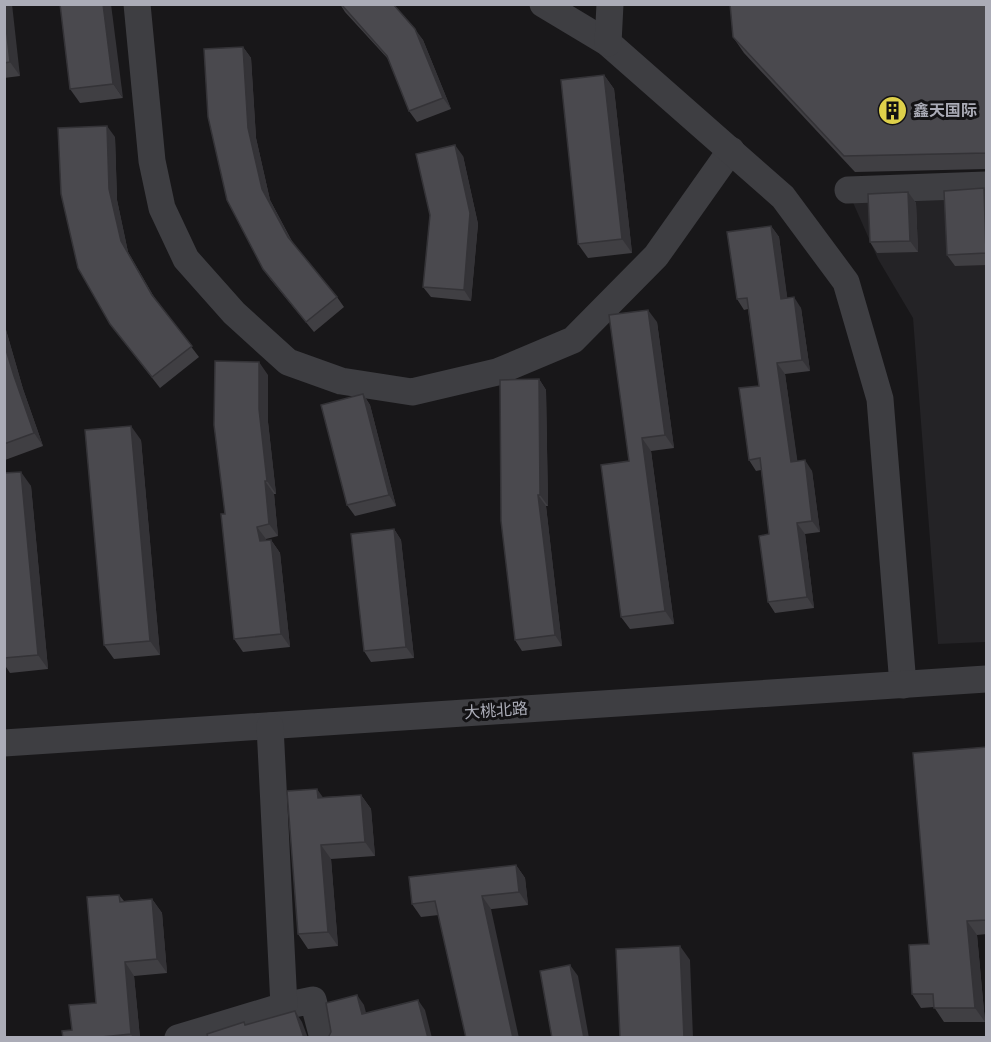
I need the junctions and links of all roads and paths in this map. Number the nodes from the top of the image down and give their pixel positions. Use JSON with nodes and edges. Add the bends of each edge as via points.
{"nodes":[{"id":1,"x":138,"y":4,"type":"edge"},
{"id":2,"x":543,"y":4,"type":"edge"},
{"id":3,"x":610,"y":4,"type":"edge"},
{"id":4,"x":608,"y":43,"type":"junction"},
{"id":5,"x":731,"y":150,"type":"junction"},
{"id":6,"x":987,"y":185,"type":"edge"},
{"id":7,"x":848,"y":190,"type":"dead end"},
{"id":8,"x":987,"y":679,"type":"edge"},
{"id":9,"x":903,"y":685,"type":"junction"},
{"id":10,"x":270,"y":726,"type":"junction"},
{"id":11,"x":4,"y":743,"type":"edge"},
{"id":12,"x":284,"y":1006,"type":"junction"},
{"id":13,"x":178,"y":1038,"type":"edge"},
{"id":14,"x":323,"y":1038,"type":"edge"}],
"edges":[{"from":1,"to":5,"type":"street","via":[[152,161],[162,208],[186,259],[234,313],[288,362],[341,381],[412,392],[497,372],[573,340],[656,256]]},
{"from":2,"to":4,"type":"street"},
{"from":3,"to":4,"type":"street"},
{"from":4,"to":5,"type":"street"},
{"from":5,"to":9,"type":"street","via":[[783,197],[846,282],[880,399]]},
{"from":6,"to":7,"type":"street"},
{"from":8,"to":9,"type":"street","name":"大桃北路"},
{"from":9,"to":10,"type":"street","name":"大桃北路"},
{"from":10,"to":11,"type":"street","name":"大桃北路"},
{"from":10,"to":12,"type":"street"},
{"from":12,"to":13,"type":"street"},
{"from":12,"to":14,"type":"street","via":[[313,1000]]}]}
